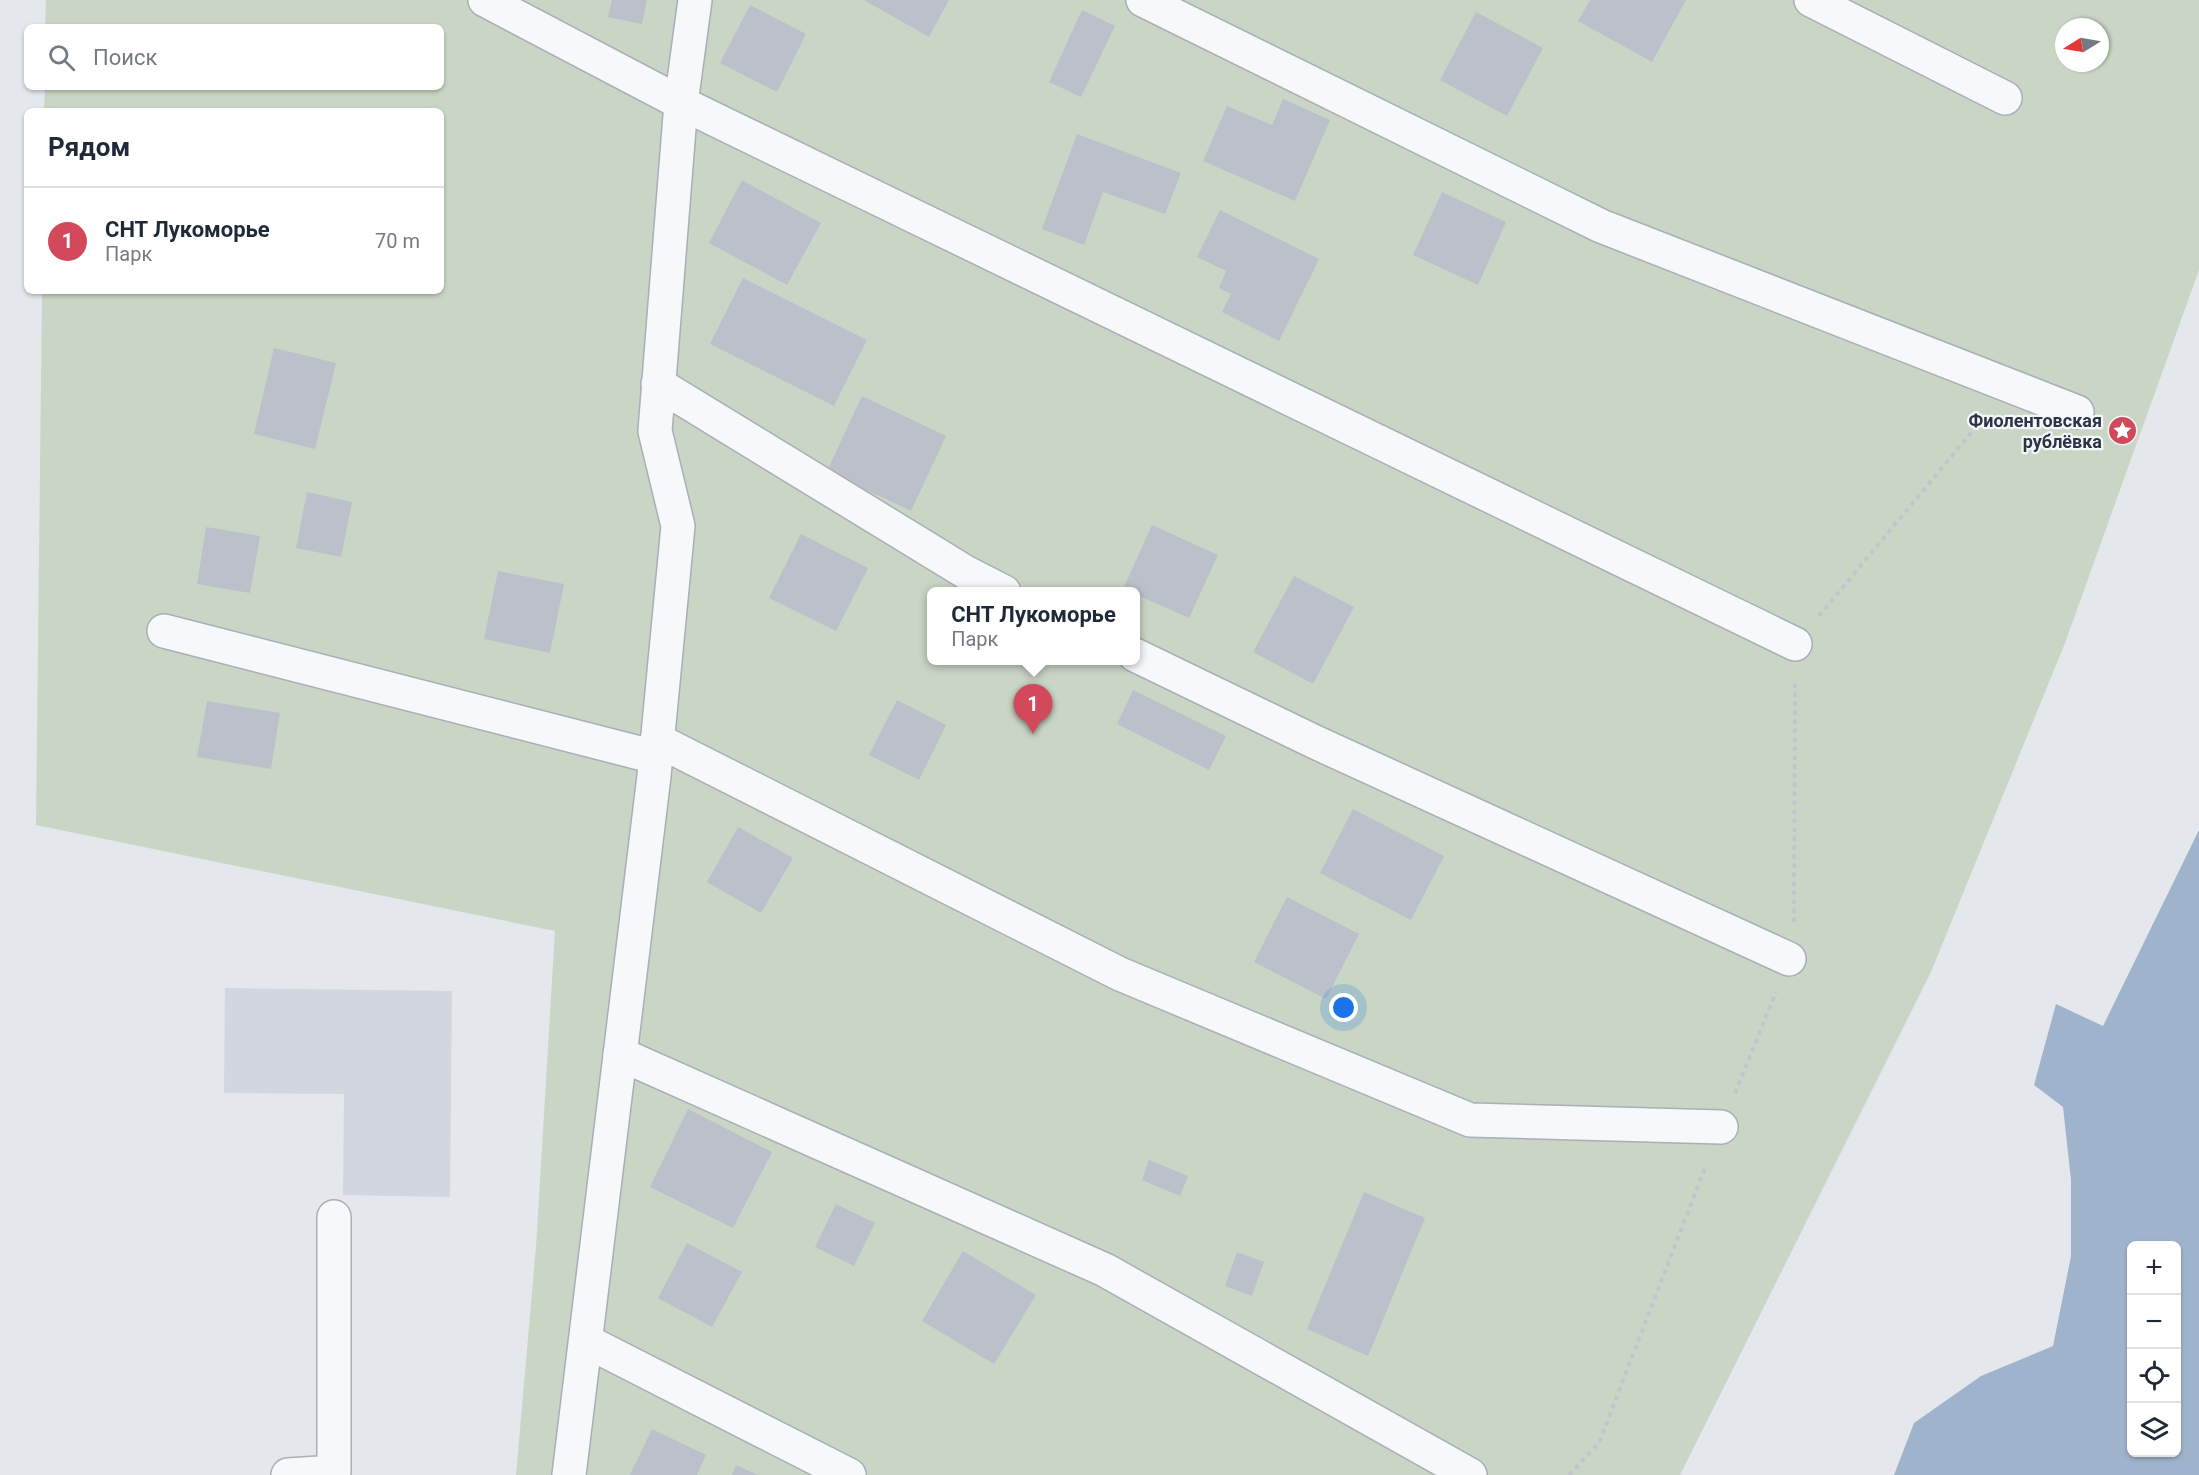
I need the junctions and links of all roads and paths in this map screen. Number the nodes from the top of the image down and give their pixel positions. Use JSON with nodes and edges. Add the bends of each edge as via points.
{"nodes":[{"id":1,"x":485,"y":0,"type":"edge"},
{"id":2,"x":694,"y":0,"type":"edge"},
{"id":3,"x":1143,"y":0,"type":"edge"},
{"id":4,"x":1811,"y":0,"type":"edge"},
{"id":5,"x":2006,"y":98,"type":"dead end"},
{"id":6,"x":681,"y":103,"type":"junction"},
{"id":7,"x":658,"y":384,"type":"junction"},
{"id":8,"x":2078,"y":412,"type":"dead end"},
{"id":9,"x":996,"y":587,"type":"edge"},
{"id":10,"x":164,"y":632,"type":"dead end"},
{"id":11,"x":1795,"y":644,"type":"dead end"},
{"id":12,"x":1140,"y":657,"type":"edge"},
{"id":13,"x":656,"y":749,"type":"junction"},
{"id":14,"x":1789,"y":959,"type":"dead end"},
{"id":15,"x":620,"y":1054,"type":"junction"},
{"id":16,"x":1721,"y":1126,"type":"dead end"},
{"id":17,"x":334,"y":1217,"type":"dead end"},
{"id":18,"x":586,"y":1341,"type":"junction"},
{"id":19,"x":288,"y":1475,"type":"edge"},
{"id":20,"x":569,"y":1475,"type":"edge"},
{"id":21,"x":849,"y":1475,"type":"edge"},
{"id":22,"x":1470,"y":1475,"type":"edge"}],
"edges":[{"from":1,"to":6,"type":"street"},
{"from":2,"to":6,"type":"street"},
{"from":3,"to":8,"type":"street","via":[[1601,226]]},
{"from":4,"to":5,"type":"street"},
{"from":6,"to":7,"type":"street"},
{"from":6,"to":11,"type":"street"},
{"from":7,"to":9,"type":"street","via":[[957,567]]},
{"from":7,"to":13,"type":"street","via":[[655,431],[678,526]]},
{"from":10,"to":13,"type":"street"},
{"from":12,"to":14,"type":"street"},
{"from":13,"to":15,"type":"street"},
{"from":13,"to":16,"type":"street","via":[[1120,974],[1470,1120]]},
{"from":15,"to":18,"type":"street"},
{"from":15,"to":22,"type":"street","via":[[1105,1270]]},
{"from":17,"to":19,"type":"street","via":[[334,1472]]},
{"from":18,"to":20,"type":"street"},
{"from":18,"to":21,"type":"street"}]}
